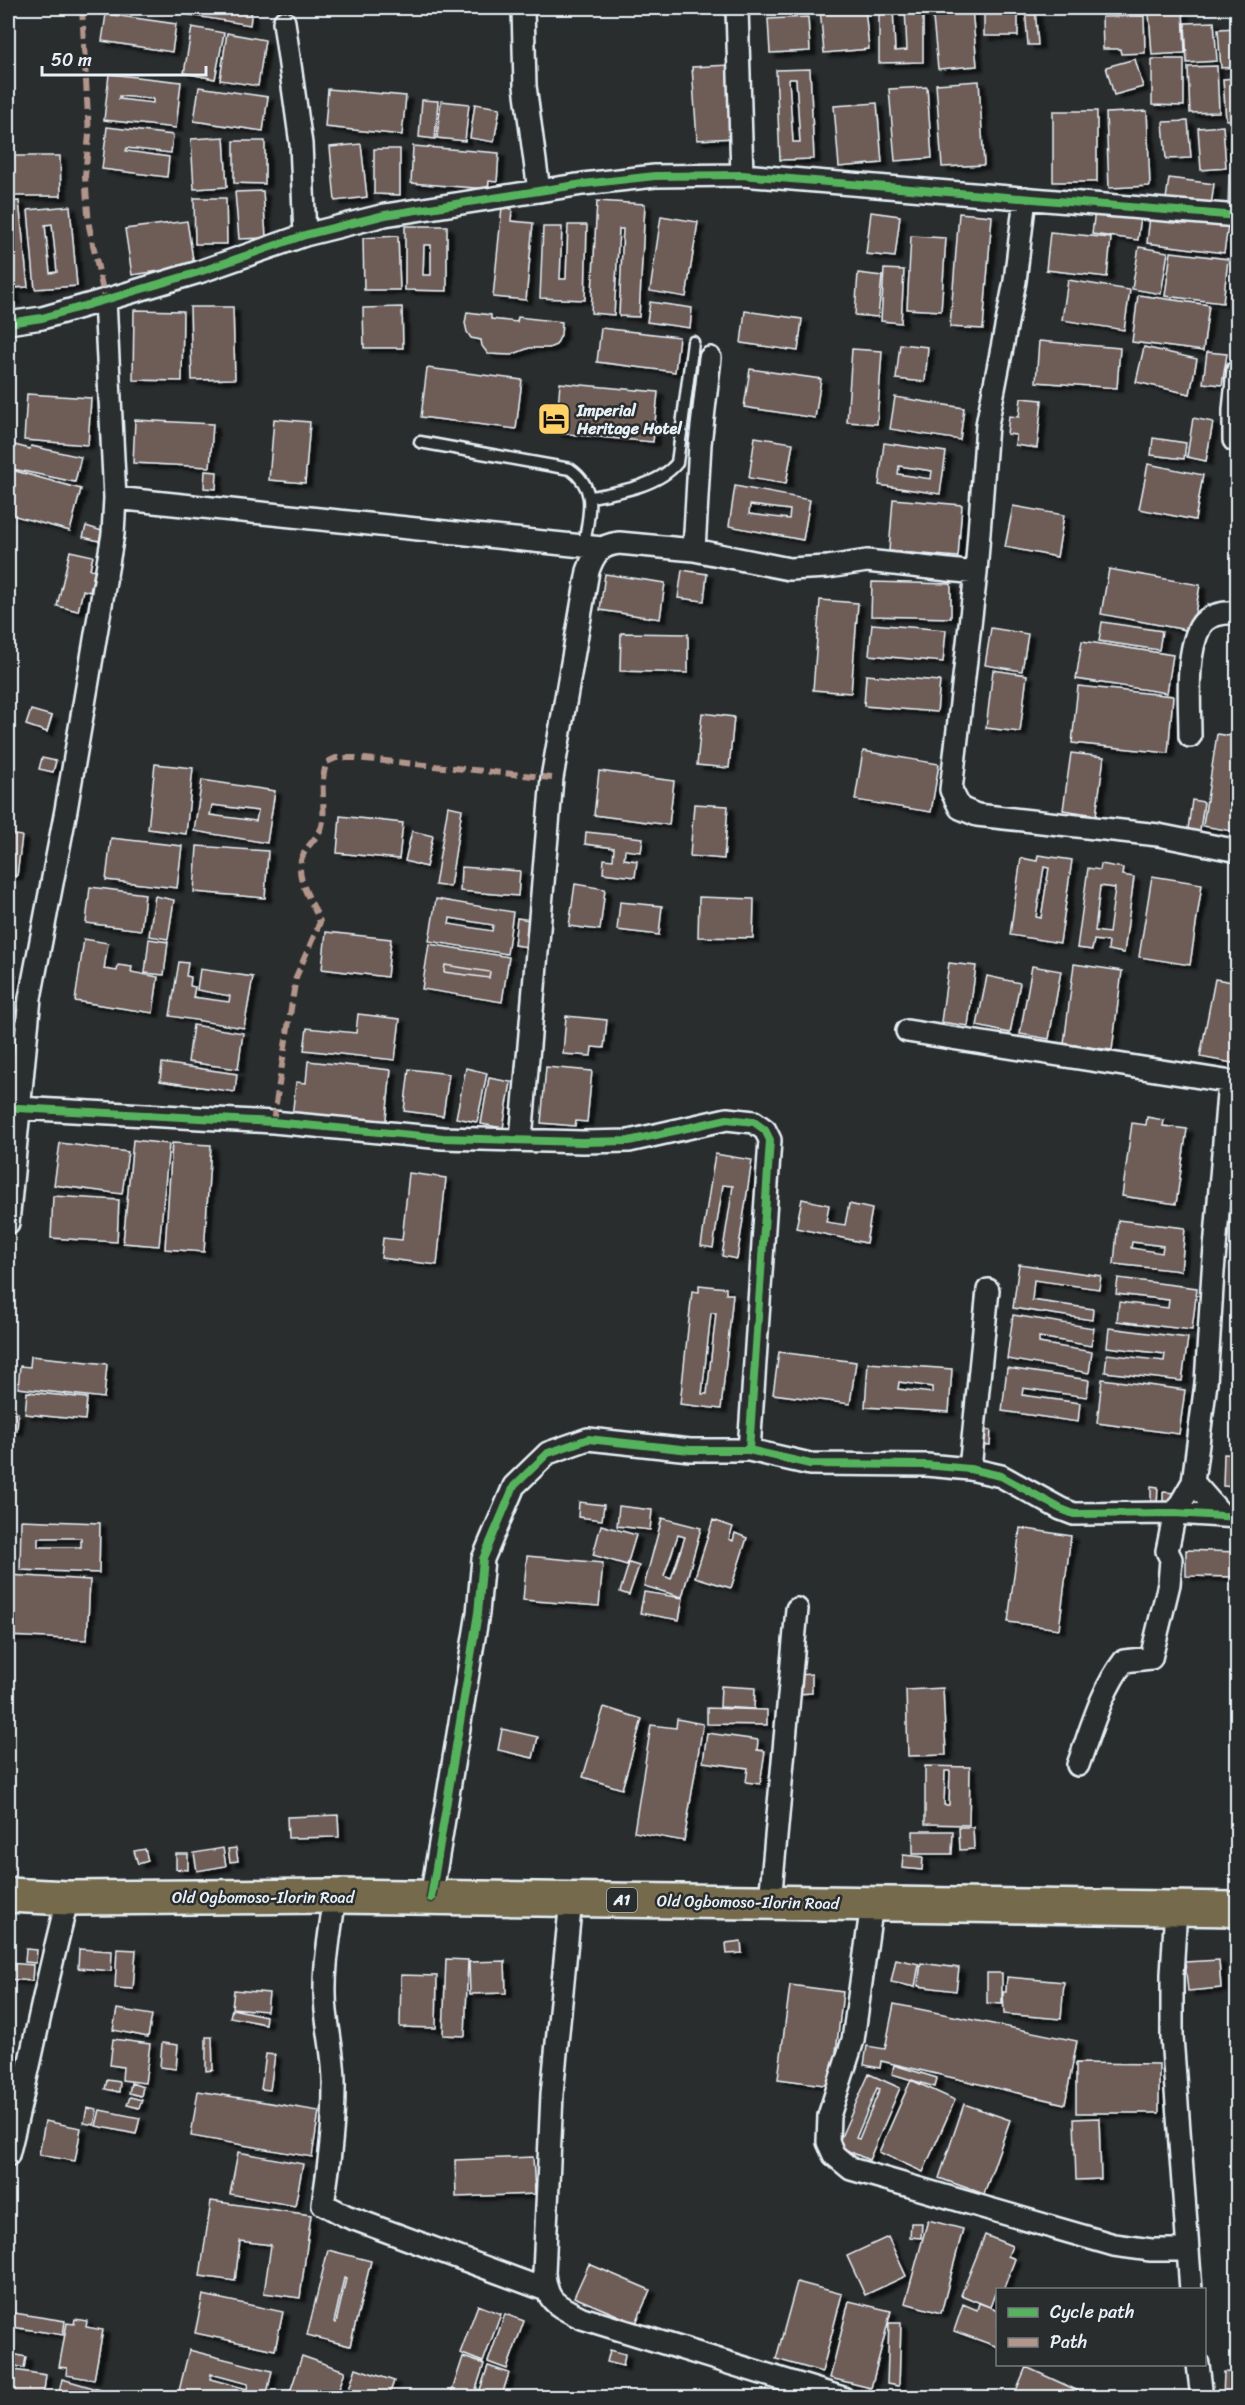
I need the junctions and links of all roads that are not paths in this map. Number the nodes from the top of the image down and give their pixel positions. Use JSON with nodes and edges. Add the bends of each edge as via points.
{"nodes":[{"id":1,"x":523,"y":8,"type":"edge"},
{"id":2,"x":737,"y":8,"type":"edge"},
{"id":3,"x":284,"y":22,"type":"dead end"},
{"id":4,"x":741,"y":175,"type":"junction"},
{"id":5,"x":539,"y":191,"type":"junction"},
{"id":6,"x":1025,"y":198,"type":"junction"},
{"id":7,"x":1238,"y":216,"type":"edge"},
{"id":8,"x":305,"y":235,"type":"junction"},
{"id":9,"x":105,"y":300,"type":"junction"},
{"id":10,"x":8,"y":323,"type":"edge"},
{"id":11,"x":693,"y":342,"type":"dead end"},
{"id":12,"x":710,"y":358,"type":"dead end"},
{"id":13,"x":1238,"y":370,"type":"edge"},
{"id":14,"x":1234,"y":440,"type":"dead end"},
{"id":15,"x":420,"y":442,"type":"dead end"},
{"id":16,"x":591,"y":497,"type":"junction"},
{"id":17,"x":115,"y":498,"type":"junction"},
{"id":18,"x":593,"y":547,"type":"junction"},
{"id":19,"x":694,"y":550,"type":"junction"},
{"id":20,"x":976,"y":573,"type":"junction"},
{"id":21,"x":1238,"y":613,"type":"edge"},
{"id":22,"x":1190,"y":736,"type":"dead end"},
{"id":23,"x":1238,"y":851,"type":"edge"},
{"id":24,"x":907,"y":1031,"type":"dead end"},
{"id":25,"x":1233,"y":1082,"type":"edge"},
{"id":26,"x":18,"y":1108,"type":"junction"},
{"id":27,"x":521,"y":1139,"type":"junction"},
{"id":28,"x":8,"y":1223,"type":"edge"},
{"id":29,"x":988,"y":1290,"type":"dead end"},
{"id":30,"x":749,"y":1450,"type":"junction"},
{"id":31,"x":970,"y":1469,"type":"junction"},
{"id":32,"x":1193,"y":1482,"type":"junction"},
{"id":33,"x":1175,"y":1513,"type":"junction"},
{"id":34,"x":1230,"y":1517,"type":"edge"},
{"id":35,"x":796,"y":1608,"type":"dead end"},
{"id":36,"x":1078,"y":1765,"type":"dead end"},
{"id":37,"x":8,"y":1895,"type":"edge"},
{"id":38,"x":335,"y":1896,"type":"junction"},
{"id":39,"x":68,"y":1898,"type":"junction"},
{"id":40,"x":431,"y":1898,"type":"junction"},
{"id":41,"x":571,"y":1899,"type":"junction"},
{"id":42,"x":770,"y":1902,"type":"junction"},
{"id":43,"x":872,"y":1904,"type":"junction"},
{"id":44,"x":1176,"y":1908,"type":"junction"},
{"id":45,"x":1238,"y":1909,"type":"edge"},
{"id":46,"x":8,"y":2155,"type":"edge"},
{"id":47,"x":1188,"y":2250,"type":"junction"},
{"id":48,"x":1191,"y":2288,"type":"edge"},
{"id":49,"x":546,"y":2290,"type":"junction"},
{"id":50,"x":1198,"y":2366,"type":"edge"},
{"id":51,"x":843,"y":2397,"type":"edge"},
{"id":52,"x":1202,"y":2397,"type":"edge"}],
"edges":[{"from":1,"to":5,"type":"street","via":[[525,86]]},
{"from":2,"to":4,"type":"street"},
{"from":3,"to":8,"type":"street","via":[[301,144]]},
{"from":4,"to":5,"type":"street","via":[[655,176]]},
{"from":4,"to":6,"type":"street"},
{"from":5,"to":8,"type":"street","via":[[385,215]]},
{"from":6,"to":7,"type":"street"},
{"from":6,"to":20,"type":"street","via":[[1015,281],[987,425]]},
{"from":8,"to":9,"type":"street"},
{"from":9,"to":10,"type":"street"},
{"from":9,"to":17,"type":"street"},
{"from":11,"to":16,"type":"lane","via":[[677,464],[669,473],[646,483]]},
{"from":12,"to":19,"type":"street"},
{"from":13,"to":14,"type":"street"},
{"from":15,"to":16,"type":"lane","via":[[570,469],[580,476]]},
{"from":16,"to":18,"type":"lane"},
{"from":17,"to":18,"type":"street"},
{"from":17,"to":26,"type":"street","via":[[113,534],[30,998]]},
{"from":18,"to":19,"type":"street","via":[[619,543]]},
{"from":18,"to":27,"type":"street","via":[[552,778]]},
{"from":19,"to":20,"type":"street","via":[[789,569],[867,561]]},
{"from":20,"to":23,"type":"street","via":[[951,790],[960,808],[977,816],[1158,835]]},
{"from":21,"to":22,"type":"street","via":[[1226,612],[1200,626],[1191,674]]},
{"from":24,"to":25,"type":"street"},
{"from":25,"to":32,"type":"street","via":[[1206,1383]]},
{"from":26,"to":27,"type":"street","via":[[273,1122],[443,1138]]},
{"from":26,"to":28,"type":"street"},
{"from":27,"to":30,"type":"street","via":[[629,1141],[727,1119],[754,1122],[765,1130],[770,1140]]},
{"from":29,"to":31,"type":"street"},
{"from":30,"to":31,"type":"street","via":[[810,1464]]},
{"from":30,"to":40,"type":"street","via":[[690,1450],[588,1439],[548,1453],[514,1486],[483,1559],[478,1613]]},
{"from":31,"to":33,"type":"street","via":[[1000,1476],[1074,1514]]},
{"from":32,"to":33,"type":"street"},
{"from":32,"to":34,"type":"street"},
{"from":33,"to":34,"type":"street"},
{"from":33,"to":36,"type":"street","via":[[1167,1551],[1171,1559],[1169,1584],[1151,1658],[1124,1661],[1116,1672]]},
{"from":35,"to":42,"type":"street"},
{"from":37,"to":39,"type":"highway","name":"Old Ogbomoso-Ilorin Road","number":"A1"},
{"from":38,"to":39,"type":"highway","name":"Old Ogbomoso-Ilorin Road","number":"A1"},
{"from":38,"to":40,"type":"highway","name":"Old Ogbomoso-Ilorin Road","number":"A1"},
{"from":38,"to":49,"type":"street","via":[[326,1980],[333,2052],[332,2141],[323,2204]]},
{"from":39,"to":46,"type":"street"},
{"from":40,"to":41,"type":"highway","name":"Old Ogbomoso-Ilorin Road","number":"A1"},
{"from":41,"to":42,"type":"highway","name":"Old Ogbomoso-Ilorin Road","number":"A1"},
{"from":41,"to":49,"type":"street","via":[[552,2094]]},
{"from":42,"to":43,"type":"highway","name":"Old Ogbomoso-Ilorin Road","number":"A1"},
{"from":43,"to":44,"type":"highway","name":"Old Ogbomoso-Ilorin Road","number":"A1"},
{"from":43,"to":47,"type":"street","via":[[853,2040],[829,2116],[828,2142],[834,2156],[851,2169],[1114,2245]]},
{"from":44,"to":45,"type":"highway","name":"Old Ogbomoso-Ilorin Road","number":"A1"},
{"from":44,"to":47,"type":"street","via":[[1172,2037]]},
{"from":47,"to":48,"type":"street"},
{"from":49,"to":51,"type":"street","via":[[554,2304],[582,2318]]},
{"from":50,"to":52,"type":"street"}]}
